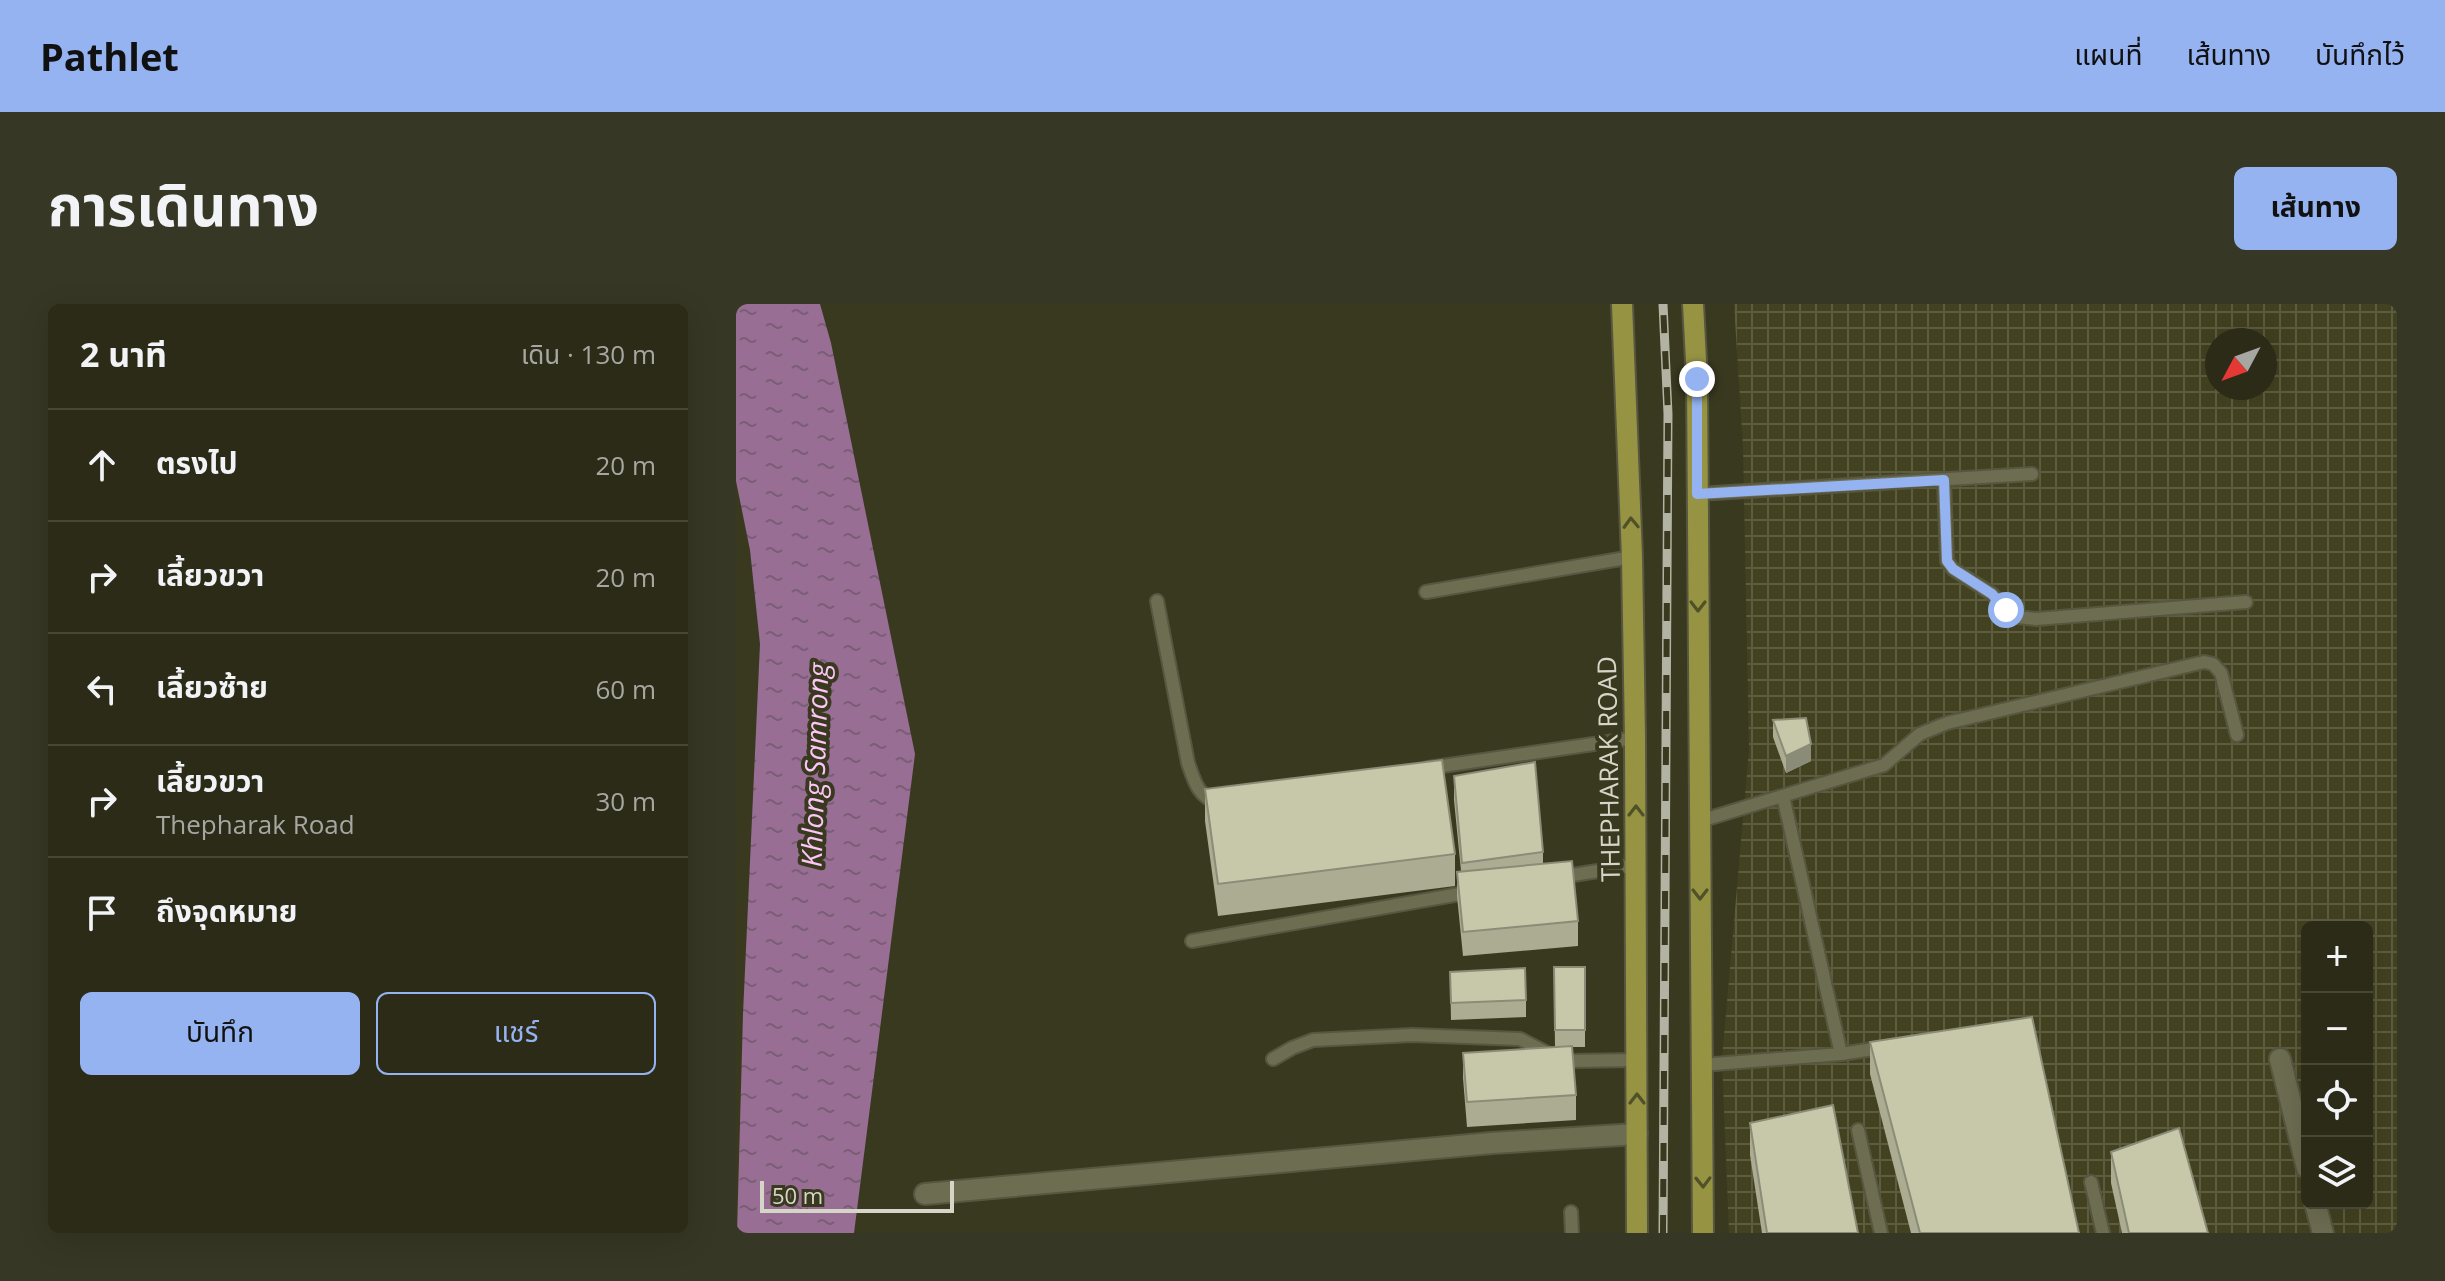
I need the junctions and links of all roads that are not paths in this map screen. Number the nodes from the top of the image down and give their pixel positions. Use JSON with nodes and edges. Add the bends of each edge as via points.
{"nodes":[{"id":1,"x":1622,"y":304,"type":"edge"},
{"id":2,"x":1693,"y":304,"type":"edge"},
{"id":3,"x":2032,"y":474,"type":"dead end"},
{"id":4,"x":1944,"y":480,"type":"junction"},
{"id":5,"x":1697,"y":494,"type":"junction"},
{"id":6,"x":1632,"y":557,"type":"junction"},
{"id":7,"x":1426,"y":592,"type":"dead end"},
{"id":8,"x":1157,"y":601,"type":"dead end"},
{"id":9,"x":2246,"y":602,"type":"dead end"},
{"id":10,"x":2237,"y":735,"type":"dead end"},
{"id":11,"x":1635,"y":738,"type":"junction"},
{"id":12,"x":1418,"y":770,"type":"edge"},
{"id":13,"x":1783,"y":796,"type":"junction"},
{"id":14,"x":1236,"y":801,"type":"edge"},
{"id":15,"x":1700,"y":821,"type":"junction"},
{"id":16,"x":1636,"y":865,"type":"junction"},
{"id":17,"x":1551,"y":879,"type":"edge"},
{"id":18,"x":1478,"y":891,"type":"edge"},
{"id":19,"x":1192,"y":941,"type":"dead end"},
{"id":20,"x":1901,"y":1044,"type":"edge"},
{"id":21,"x":1841,"y":1054,"type":"junction"},
{"id":22,"x":1273,"y":1059,"type":"dead end"},
{"id":23,"x":2280,"y":1059,"type":"dead end"},
{"id":24,"x":1637,"y":1060,"type":"junction"},
{"id":25,"x":1702,"y":1065,"type":"junction"},
{"id":26,"x":1858,"y":1130,"type":"dead end"},
{"id":27,"x":1637,"y":1134,"type":"junction"},
{"id":28,"x":2301,"y":1144,"type":"edge"},
{"id":29,"x":2091,"y":1182,"type":"dead end"},
{"id":30,"x":925,"y":1194,"type":"dead end"},
{"id":31,"x":2317,"y":1209,"type":"edge"},
{"id":32,"x":1571,"y":1212,"type":"dead end"},
{"id":33,"x":1572,"y":1233,"type":"edge"},
{"id":34,"x":1637,"y":1233,"type":"edge"},
{"id":35,"x":1703,"y":1233,"type":"edge"},
{"id":36,"x":1881,"y":1233,"type":"edge"},
{"id":37,"x":2103,"y":1233,"type":"edge"},
{"id":38,"x":2323,"y":1233,"type":"edge"}],
"edges":[{"from":6,"to":1,"type":"main road","name":"THEPHARAK ROAD","one_way":true},
{"from":2,"to":5,"type":"main road"},
{"from":3,"to":4,"type":"lane"},
{"from":4,"to":5,"type":"lane"},
{"from":4,"to":9,"type":"lane","via":[[1947,561],[2018,617]]},
{"from":5,"to":15,"type":"main road","one_way":true},
{"from":6,"to":7,"type":"lane"},
{"from":6,"to":11,"type":"main road","name":"THEPHARAK ROAD"},
{"from":8,"to":14,"type":"lane","via":[[1197,788],[1207,800]]},
{"from":10,"to":13,"type":"lane","via":[[2221,673],[2204,662],[1947,723],[1920,734],[1884,765]]},
{"from":11,"to":12,"type":"lane"},
{"from":16,"to":11,"type":"main road","name":"THEPHARAK ROAD","one_way":true},
{"from":13,"to":15,"type":"lane"},
{"from":13,"to":21,"type":"lane"},
{"from":15,"to":25,"type":"main road","one_way":true},
{"from":16,"to":17,"type":"lane"},
{"from":16,"to":24,"type":"main road","name":"THEPHARAK ROAD"},
{"from":18,"to":19,"type":"lane"},
{"from":20,"to":21,"type":"lane"},
{"from":21,"to":25,"type":"lane"},
{"from":22,"to":24,"type":"lane","via":[[1313,1040],[1412,1035],[1520,1039],[1568,1061]]},
{"from":23,"to":28,"type":"street"},
{"from":27,"to":24,"type":"main road","name":"THEPHARAK ROAD","one_way":true},
{"from":25,"to":35,"type":"main road","one_way":true},
{"from":26,"to":36,"type":"lane"},
{"from":27,"to":30,"type":"street"},
{"from":27,"to":34,"type":"main road","name":"THEPHARAK ROAD"},
{"from":29,"to":37,"type":"lane"},
{"from":31,"to":38,"type":"street"},
{"from":32,"to":33,"type":"lane"}]}
